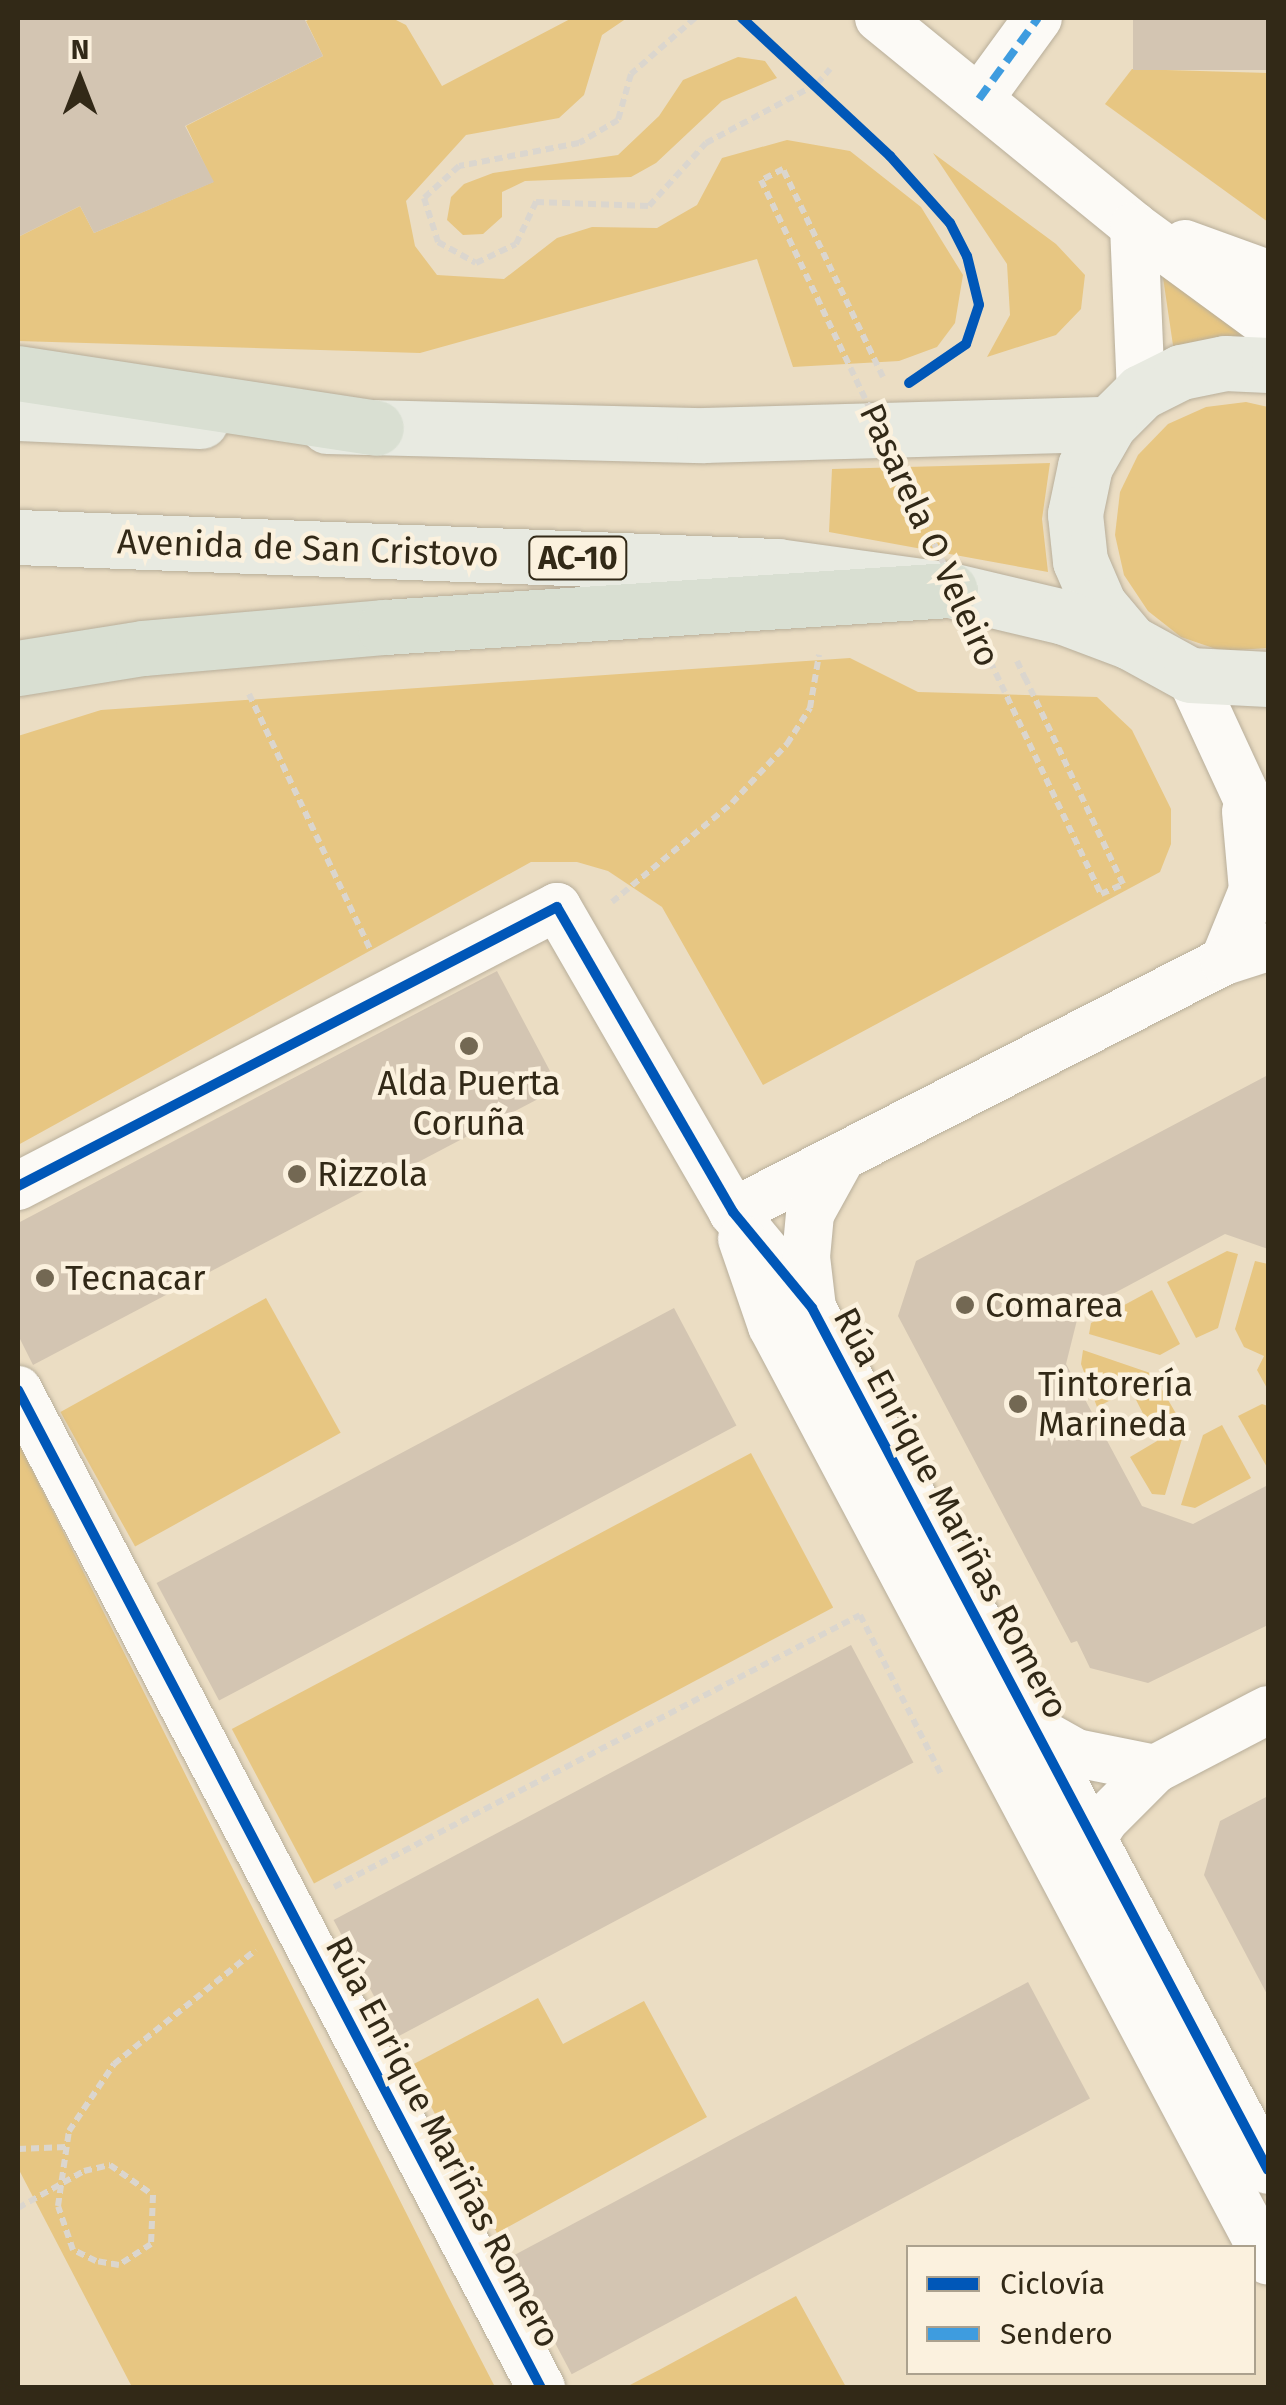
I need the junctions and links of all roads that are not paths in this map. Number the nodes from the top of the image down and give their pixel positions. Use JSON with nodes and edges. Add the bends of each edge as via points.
{"nodes":[{"id":1,"x":879,"y":18,"type":"edge"},
{"id":2,"x":1038,"y":18,"type":"edge"},
{"id":3,"x":979,"y":99,"type":"junction"},
{"id":4,"x":1134,"y":226,"type":"junction"},
{"id":5,"x":1268,"y":274,"type":"edge"},
{"id":6,"x":1268,"y":324,"type":"edge"},
{"id":7,"x":1268,"y":366,"type":"edge"},
{"id":8,"x":18,"y":374,"type":"edge"},
{"id":9,"x":1125,"y":408,"type":"junction"},
{"id":10,"x":18,"y":413,"type":"edge"},
{"id":11,"x":376,"y":428,"type":"junction"},
{"id":12,"x":18,"y":537,"type":"edge"},
{"id":13,"x":950,"y":590,"type":"junction"},
{"id":14,"x":1130,"y":642,"type":"junction"},
{"id":15,"x":18,"y":668,"type":"edge"},
{"id":16,"x":1190,"y":675,"type":"junction"},
{"id":17,"x":1268,"y":679,"type":"edge"},
{"id":18,"x":1245,"y":798,"type":"junction"},
{"id":19,"x":1268,"y":844,"type":"edge"},
{"id":20,"x":1268,"y":947,"type":"edge"},
{"id":21,"x":1246,"y":966,"type":"edge"},
{"id":22,"x":842,"y":1156,"type":"junction"},
{"id":23,"x":18,"y":1186,"type":"edge"},
{"id":24,"x":733,"y":1212,"type":"junction"},
{"id":25,"x":812,"y":1308,"type":"junction"},
{"id":26,"x":18,"y":1390,"type":"edge"},
{"id":27,"x":1268,"y":1710,"type":"edge"},
{"id":28,"x":1035,"y":1730,"type":"junction"},
{"id":29,"x":1155,"y":1770,"type":"junction"},
{"id":30,"x":1093,"y":1839,"type":"junction"},
{"id":31,"x":1066,"y":1881,"type":"junction"},
{"id":32,"x":1268,"y":2170,"type":"edge"},
{"id":33,"x":1268,"y":2261,"type":"edge"},
{"id":34,"x":541,"y":2388,"type":"edge"}],
"edges":[{"from":1,"to":3,"type":"street"},
{"from":2,"to":3,"type":"street"},
{"from":3,"to":4,"type":"street"},
{"from":4,"to":5,"type":"street"},
{"from":4,"to":6,"type":"street"},
{"from":4,"to":9,"type":"street"},
{"from":7,"to":9,"type":"main road","via":[[1210,366]]},
{"from":8,"to":11,"type":"highway"},
{"from":9,"to":11,"type":"main road","via":[[704,436]]},
{"from":9,"to":14,"type":"main road","number":"AC-10","via":[[1085,466],[1077,530],[1080,561],[1099,606]]},
{"from":10,"to":11,"type":"main road"},
{"from":12,"to":13,"type":"main road","name":"Avenida de San Cristovo","number":"AC-10","via":[[778,566]]},
{"from":13,"to":14,"type":"main road","name":"Avenida de San Cristovo","number":"AC-10","via":[[1064,616]]},
{"from":13,"to":15,"type":"highway","via":[[366,628],[143,648]]},
{"from":14,"to":16,"type":"main road","number":"AC-10"},
{"from":16,"to":17,"type":"main road","number":"AC-10"},
{"from":16,"to":18,"type":"street"},
{"from":18,"to":19,"type":"street"},
{"from":18,"to":21,"type":"street","via":[[1253,890]]},
{"from":20,"to":21,"type":"street"},
{"from":21,"to":22,"type":"street"},
{"from":22,"to":24,"type":"street"},
{"from":22,"to":25,"type":"street","via":[[810,1214]]},
{"from":23,"to":24,"type":"street","name":"Rúa Enrique Mariñas Romero","via":[[557,907]]},
{"from":24,"to":25,"type":"street","name":"Rúa Enrique Mariñas Romero"},
{"from":24,"to":31,"type":"street","name":"Rúa Enrique Mariñas Romero","via":[[772,1326]]},
{"from":25,"to":28,"type":"street","name":"Rúa Enrique Mariñas Romero"},
{"from":26,"to":34,"type":"street","name":"Rúa Enrique Mariñas Romero"},
{"from":27,"to":29,"type":"street"},
{"from":28,"to":29,"type":"street","via":[[1076,1753]]},
{"from":28,"to":30,"type":"street","name":"Rúa Enrique Mariñas Romero"},
{"from":29,"to":30,"type":"street"},
{"from":30,"to":31,"type":"street"},
{"from":30,"to":32,"type":"street","name":"Rúa Enrique Mariñas Romero"},
{"from":31,"to":33,"type":"street","name":"Rúa Enrique Mariñas Romero"}]}
